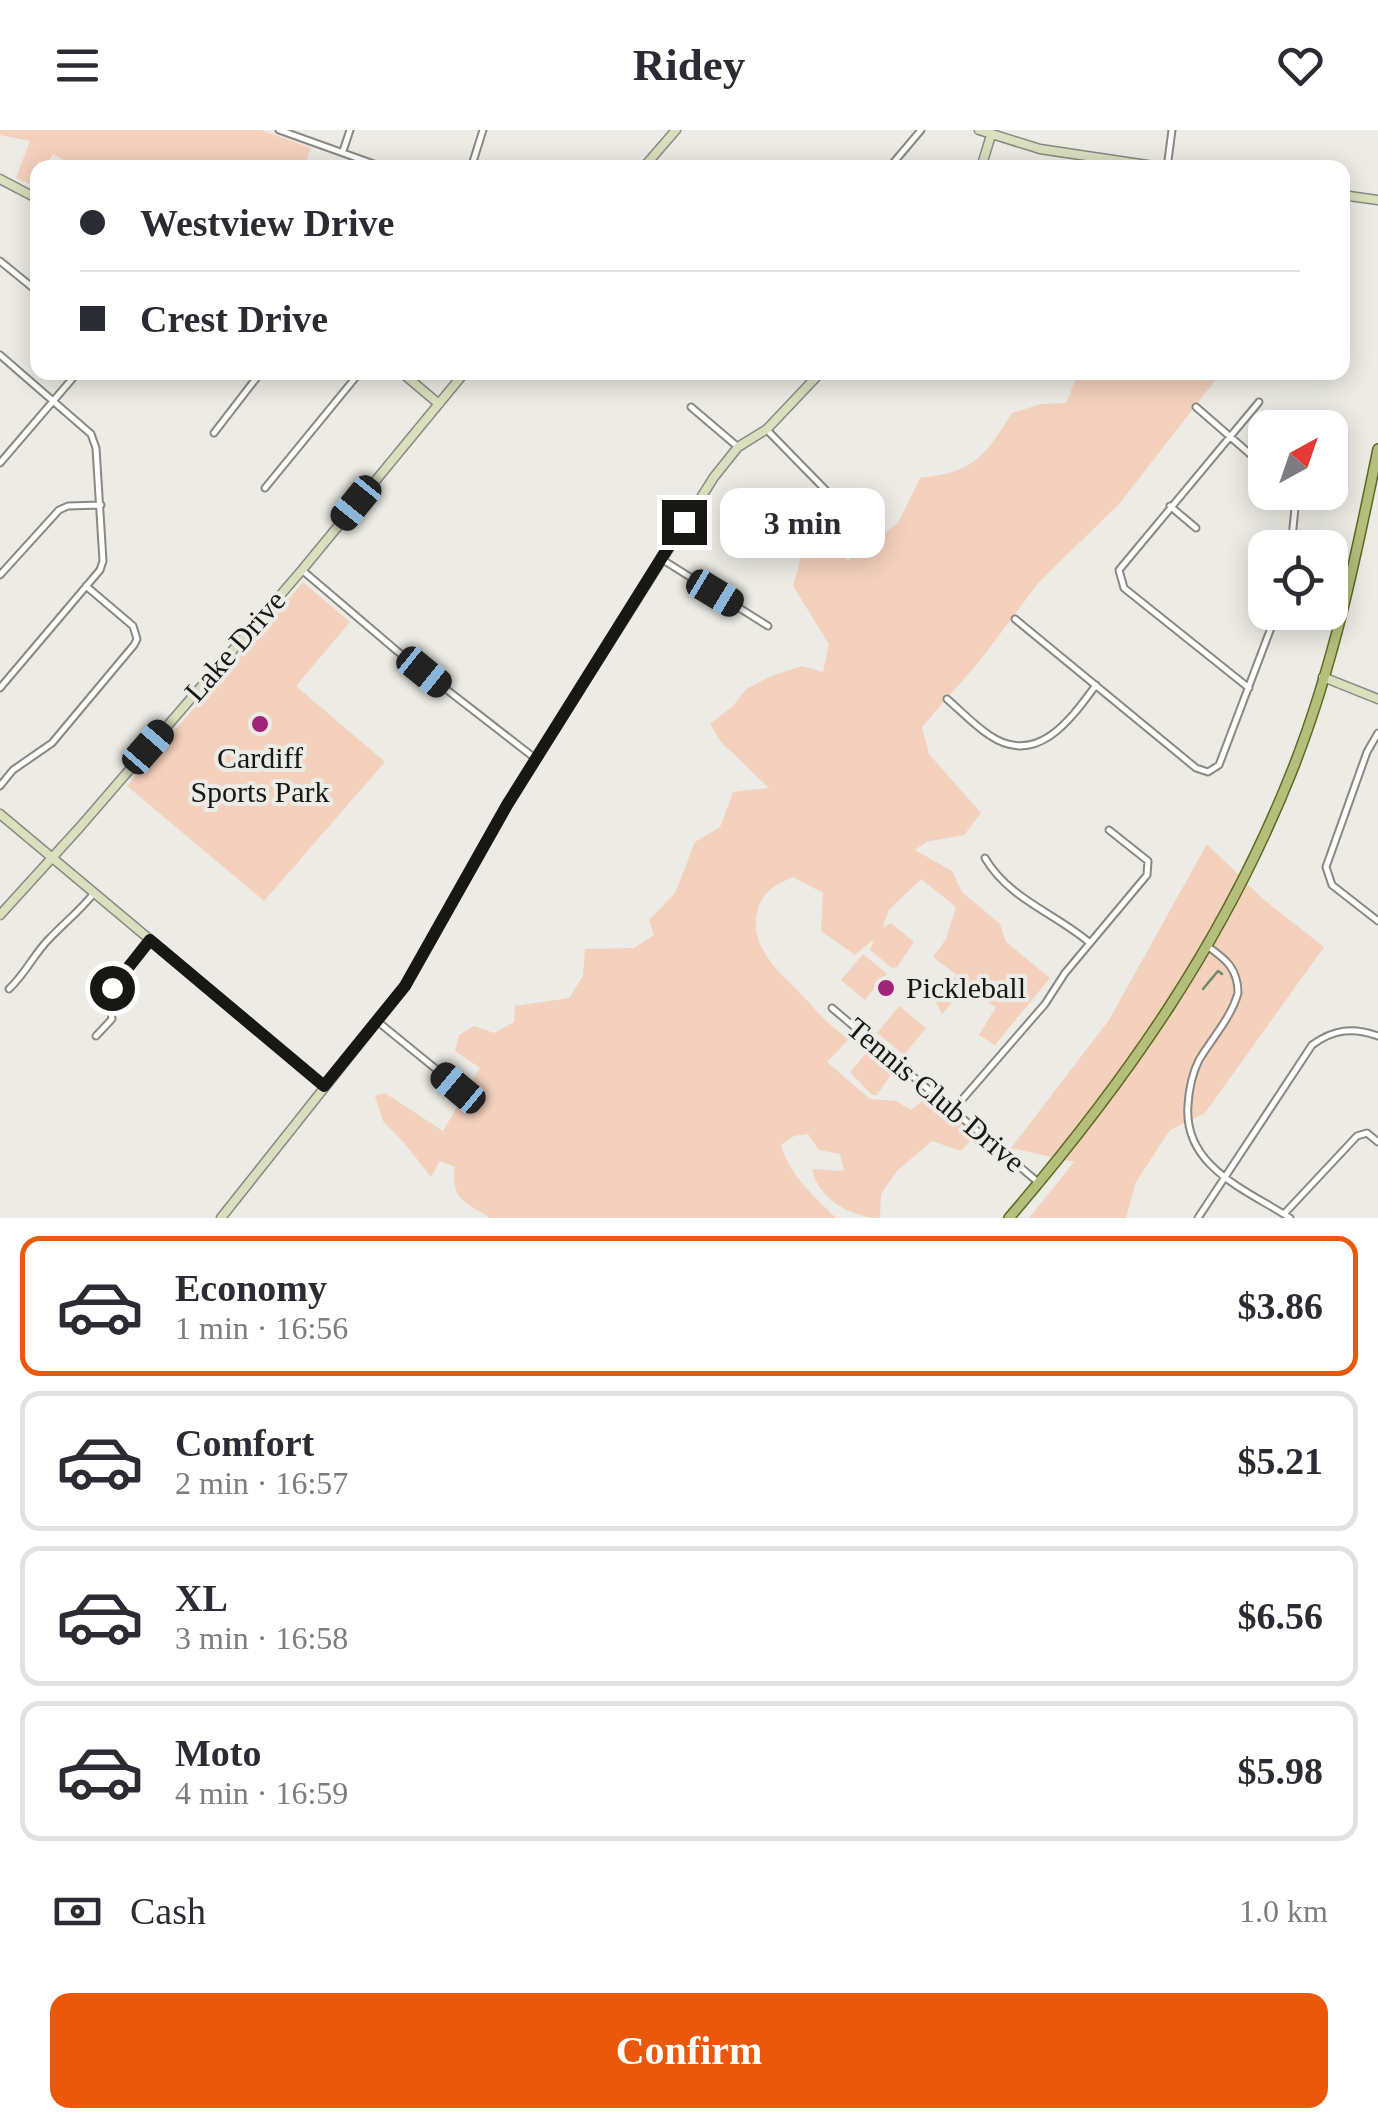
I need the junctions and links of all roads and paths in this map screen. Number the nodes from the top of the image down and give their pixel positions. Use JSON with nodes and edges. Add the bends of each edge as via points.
{"nodes":[{"id":1,"x":279,"y":130,"type":"edge"},
{"id":2,"x":350,"y":130,"type":"edge"},
{"id":3,"x":483,"y":130,"type":"edge"},
{"id":4,"x":676,"y":130,"type":"edge"},
{"id":5,"x":921,"y":130,"type":"edge"},
{"id":6,"x":979,"y":130,"type":"edge"},
{"id":7,"x":1172,"y":130,"type":"edge"},
{"id":8,"x":992,"y":132,"type":"edge"},
{"id":9,"x":342,"y":152,"type":"junction"},
{"id":10,"x":363,"y":160,"type":"edge"},
{"id":11,"x":474,"y":160,"type":"edge"},
{"id":12,"x":650,"y":160,"type":"edge"},
{"id":13,"x":896,"y":160,"type":"edge"},
{"id":14,"x":984,"y":160,"type":"edge"},
{"id":15,"x":1087,"y":160,"type":"edge"},
{"id":16,"x":1168,"y":160,"type":"edge"},
{"id":17,"x":0,"y":179,"type":"edge"},
{"id":18,"x":30,"y":194,"type":"edge"},
{"id":19,"x":1350,"y":196,"type":"edge"},
{"id":20,"x":1378,"y":200,"type":"edge"},
{"id":21,"x":0,"y":261,"type":"edge"},
{"id":22,"x":30,"y":285,"type":"edge"},
{"id":23,"x":0,"y":355,"type":"edge"},
{"id":24,"x":71,"y":380,"type":"edge"},
{"id":25,"x":255,"y":380,"type":"edge"},
{"id":26,"x":353,"y":380,"type":"edge"},
{"id":27,"x":411,"y":380,"type":"edge"},
{"id":28,"x":458,"y":380,"type":"edge"},
{"id":29,"x":813,"y":380,"type":"edge"},
{"id":30,"x":53,"y":401,"type":"junction"},
{"id":31,"x":1259,"y":402,"type":"dead end"},
{"id":32,"x":439,"y":404,"type":"junction"},
{"id":33,"x":690,"y":407,"type":"dead end"},
{"id":34,"x":1196,"y":407,"type":"dead end"},
{"id":35,"x":766,"y":430,"type":"junction"},
{"id":36,"x":214,"y":434,"type":"dead end"},
{"id":37,"x":1230,"y":437,"type":"junction"},
{"id":38,"x":738,"y":447,"type":"junction"},
{"id":39,"x":1378,"y":448,"type":"edge"},
{"id":40,"x":1248,"y":452,"type":"edge"},
{"id":41,"x":0,"y":463,"type":"edge"},
{"id":42,"x":1376,"y":464,"type":"edge"},
{"id":43,"x":265,"y":488,"type":"dead end"},
{"id":44,"x":102,"y":505,"type":"junction"},
{"id":45,"x":1170,"y":506,"type":"junction"},
{"id":46,"x":849,"y":514,"type":"dead end"},
{"id":47,"x":1196,"y":528,"type":"dead end"},
{"id":48,"x":661,"y":558,"type":"junction"},
{"id":49,"x":302,"y":570,"type":"junction"},
{"id":50,"x":0,"y":575,"type":"edge"},
{"id":51,"x":86,"y":586,"type":"junction"},
{"id":52,"x":1348,"y":590,"type":"edge"},
{"id":53,"x":1015,"y":619,"type":"dead end"},
{"id":54,"x":768,"y":626,"type":"dead end"},
{"id":55,"x":1270,"y":630,"type":"edge"},
{"id":56,"x":1337,"y":630,"type":"edge"},
{"id":57,"x":1323,"y":677,"type":"junction"},
{"id":58,"x":1096,"y":685,"type":"junction"},
{"id":59,"x":0,"y":688,"type":"edge"},
{"id":60,"x":1249,"y":688,"type":"junction"},
{"id":61,"x":1378,"y":698,"type":"edge"},
{"id":62,"x":947,"y":700,"type":"dead end"},
{"id":63,"x":1378,"y":733,"type":"edge"},
{"id":64,"x":536,"y":759,"type":"junction"},
{"id":65,"x":0,"y":786,"type":"edge"},
{"id":66,"x":0,"y":814,"type":"edge"},
{"id":67,"x":1108,"y":830,"type":"dead end"},
{"id":68,"x":53,"y":858,"type":"junction"},
{"id":69,"x":985,"y":858,"type":"dead end"},
{"id":70,"x":94,"y":893,"type":"junction"},
{"id":71,"x":0,"y":915,"type":"edge"},
{"id":72,"x":1378,"y":921,"type":"edge"},
{"id":73,"x":150,"y":940,"type":"junction"},
{"id":74,"x":1090,"y":943,"type":"junction"},
{"id":75,"x":1207,"y":946,"type":"junction"},
{"id":76,"x":10,"y":990,"type":"dead end"},
{"id":77,"x":832,"y":1008,"type":"dead end"},
{"id":78,"x":377,"y":1021,"type":"junction"},
{"id":79,"x":96,"y":1036,"type":"dead end"},
{"id":80,"x":1378,"y":1036,"type":"edge"},
{"id":81,"x":324,"y":1086,"type":"junction"},
{"id":82,"x":458,"y":1088,"type":"dead end"},
{"id":83,"x":953,"y":1110,"type":"junction"},
{"id":84,"x":1378,"y":1142,"type":"edge"},
{"id":85,"x":1223,"y":1176,"type":"junction"},
{"id":86,"x":1039,"y":1183,"type":"junction"},
{"id":87,"x":1287,"y":1216,"type":"edge"},
{"id":88,"x":221,"y":1218,"type":"edge"},
{"id":89,"x":1009,"y":1218,"type":"edge"},
{"id":90,"x":1198,"y":1218,"type":"edge"}],
"edges":[{"from":1,"to":9,"type":"street"},
{"from":2,"to":9,"type":"street"},
{"from":3,"to":11,"type":"street"},
{"from":4,"to":12,"type":"street"},
{"from":5,"to":13,"type":"street"},
{"from":6,"to":8,"type":"street"},
{"from":7,"to":16,"type":"street"},
{"from":8,"to":14,"type":"street"},
{"from":8,"to":15,"type":"street"},
{"from":9,"to":10,"type":"street"},
{"from":17,"to":18,"type":"street"},
{"from":19,"to":20,"type":"street"},
{"from":21,"to":22,"type":"street"},
{"from":23,"to":30,"type":"street"},
{"from":24,"to":30,"type":"street"},
{"from":25,"to":36,"type":"street"},
{"from":26,"to":43,"type":"street"},
{"from":27,"to":32,"type":"street"},
{"from":28,"to":32,"type":"street","name":"Lake Drive"},
{"from":29,"to":35,"type":"street"},
{"from":30,"to":41,"type":"street"},
{"from":30,"to":44,"type":"street","via":[[91,434]]},
{"from":31,"to":37,"type":"street"},
{"from":32,"to":49,"type":"street","name":"Lake Drive"},
{"from":33,"to":38,"type":"street"},
{"from":34,"to":37,"type":"street"},
{"from":35,"to":38,"type":"street"},
{"from":35,"to":46,"type":"street"},
{"from":37,"to":40,"type":"street"},
{"from":37,"to":45,"type":"street"},
{"from":38,"to":48,"type":"street"},
{"from":39,"to":42,"type":"main road"},
{"from":42,"to":52,"type":"main road"},
{"from":44,"to":50,"type":"street","via":[[59,510]]},
{"from":44,"to":51,"type":"street","via":[[103,562]]},
{"from":45,"to":47,"type":"street"},
{"from":45,"to":60,"type":"street","via":[[1122,564],[1120,582]]},
{"from":48,"to":54,"type":"street"},
{"from":48,"to":64,"type":"street"},
{"from":49,"to":64,"type":"street"},
{"from":49,"to":68,"type":"street","name":"Lake Drive"},
{"from":51,"to":59,"type":"street"},
{"from":51,"to":65,"type":"street","via":[[133,626],[134,645],[52,744]]},
{"from":53,"to":58,"type":"street"},
{"from":55,"to":60,"type":"street"},
{"from":56,"to":57,"type":"main road"},
{"from":57,"to":61,"type":"street"},
{"from":57,"to":75,"type":"main road","via":[[1271,820]]},
{"from":58,"to":60,"type":"street","via":[[1208,772],[1219,765]]},
{"from":58,"to":62,"type":"street","via":[[1067,724],[1028,744],[992,737]]},
{"from":63,"to":72,"type":"street","via":[[1326,867],[1332,885]]},
{"from":64,"to":78,"type":"street","via":[[405,986]]},
{"from":66,"to":68,"type":"street"},
{"from":67,"to":74,"type":"street","via":[[1146,858],[1149,869]]},
{"from":68,"to":70,"type":"street"},
{"from":68,"to":71,"type":"street","name":"Lake Drive"},
{"from":69,"to":74,"type":"street","via":[[1026,901]]},
{"from":70,"to":73,"type":"street"},
{"from":70,"to":76,"type":"street"},
{"from":73,"to":79,"type":"street","via":[[112,988],[112,1020]]},
{"from":73,"to":81,"type":"street"},
{"from":74,"to":83,"type":"street"},
{"from":75,"to":85,"type":"street","via":[[1233,969],[1238,994],[1198,1062],[1187,1110],[1199,1153]]},
{"from":75,"to":86,"type":"main road","via":[[1167,1015]]},
{"from":77,"to":83,"type":"street","name":"Tennis Club Drive"},
{"from":78,"to":81,"type":"street"},
{"from":78,"to":82,"type":"street"},
{"from":80,"to":85,"type":"street","via":[[1348,1030],[1312,1045]]},
{"from":81,"to":88,"type":"street"},
{"from":83,"to":86,"type":"street","name":"Tennis Club Drive"},
{"from":84,"to":87,"type":"street","via":[[1367,1133],[1357,1136]]},
{"from":85,"to":87,"type":"street"},
{"from":85,"to":90,"type":"street"},
{"from":86,"to":89,"type":"main road"}]}
